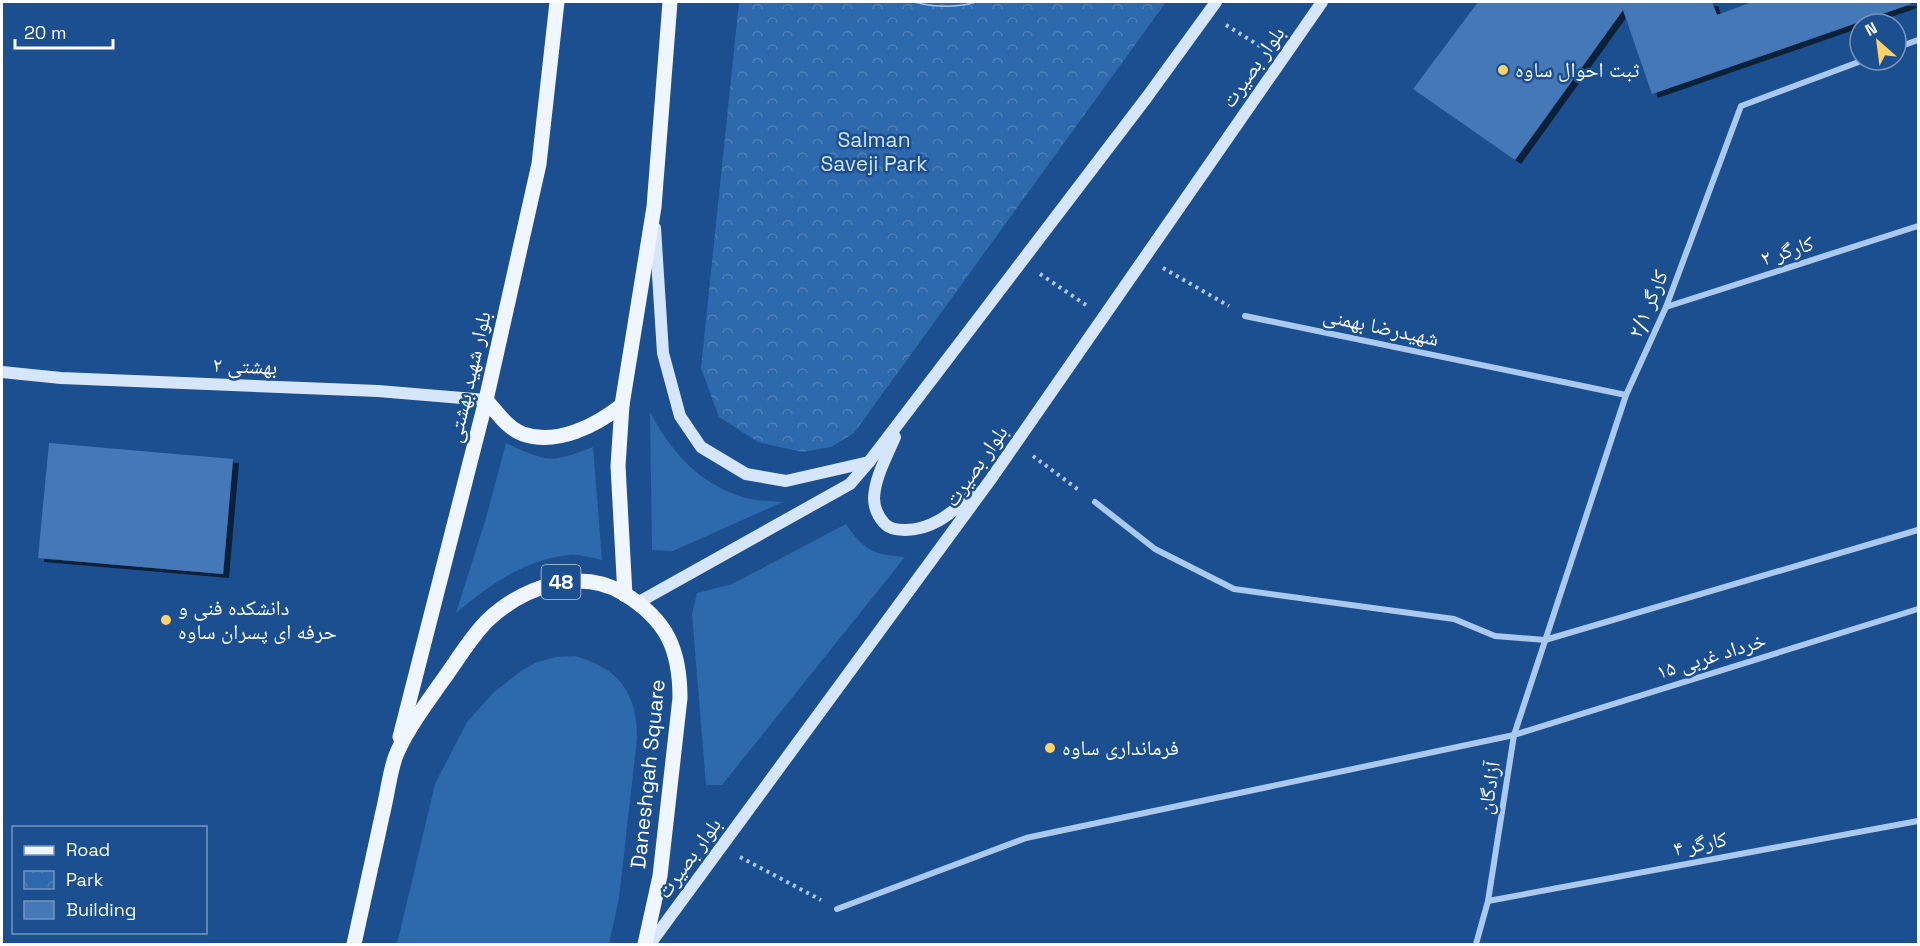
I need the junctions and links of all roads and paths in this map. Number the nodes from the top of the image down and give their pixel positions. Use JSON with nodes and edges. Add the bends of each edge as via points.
{"nodes":[{"id":1,"x":557,"y":2,"type":"edge"},
{"id":2,"x":670,"y":2,"type":"edge"},
{"id":3,"x":1216,"y":2,"type":"edge"},
{"id":4,"x":1322,"y":2,"type":"edge"},
{"id":5,"x":1207,"y":14,"type":"junction"},
{"id":6,"x":1281,"y":59,"type":"junction"},
{"id":7,"x":1848,"y":66,"type":"edge"},
{"id":8,"x":654,"y":207,"type":"junction"},
{"id":9,"x":1918,"y":226,"type":"edge"},
{"id":10,"x":1143,"y":257,"type":"junction"},
{"id":11,"x":1022,"y":261,"type":"junction"},
{"id":12,"x":1666,"y":307,"type":"junction"},
{"id":13,"x":1103,"y":316,"type":"junction"},
{"id":14,"x":1245,"y":316,"type":"joint"},
{"id":15,"x":2,"y":372,"type":"edge"},
{"id":16,"x":1626,"y":395,"type":"junction"},
{"id":17,"x":486,"y":400,"type":"junction"},
{"id":18,"x":622,"y":405,"type":"junction"},
{"id":19,"x":902,"y":419,"type":"junction"},
{"id":20,"x":1016,"y":443,"type":"junction"},
{"id":21,"x":869,"y":462,"type":"junction"},
{"id":22,"x":991,"y":479,"type":"junction"},
{"id":23,"x":1095,"y":502,"type":"joint"},
{"id":24,"x":1918,"y":530,"type":"edge"},
{"id":25,"x":625,"y":594,"type":"junction"},
{"id":26,"x":639,"y":603,"type":"junction"},
{"id":27,"x":1918,"y":609,"type":"edge"},
{"id":28,"x":1545,"y":640,"type":"junction"},
{"id":29,"x":1514,"y":735,"type":"junction"},
{"id":30,"x":395,"y":757,"type":"junction"},
{"id":31,"x":1918,"y":820,"type":"edge"},
{"id":32,"x":722,"y":847,"type":"junction"},
{"id":33,"x":1488,"y":901,"type":"junction"},
{"id":34,"x":837,"y":909,"type":"joint"},
{"id":35,"x":354,"y":945,"type":"edge"},
{"id":36,"x":645,"y":945,"type":"edge"},
{"id":37,"x":650,"y":945,"type":"edge"},
{"id":38,"x":1476,"y":945,"type":"edge"}],
"edges":[{"from":1,"to":17,"type":"main road","name":"بلوار شهید بهشتی","number":"48","via":[[539,164]]},
{"from":2,"to":8,"type":"main road"},
{"from":3,"to":5,"type":"main road"},
{"from":4,"to":6,"type":"main road","name":"بلوار بصیرت"},
{"from":5,"to":6,"type":"path"},
{"from":5,"to":11,"type":"main road"},
{"from":6,"to":10,"type":"main road","name":"بلوار بصیرت"},
{"from":7,"to":12,"type":"street","name":"کارگر ۲/۱","via":[[1742,106]]},
{"from":8,"to":18,"type":"main road"},
{"from":8,"to":21,"type":"main road","via":[[663,353],[680,416],[701,447],[746,474],[786,481]]},
{"from":9,"to":12,"type":"street","name":"کارگر ۲"},
{"from":10,"to":13,"type":"main road","name":"بلوار بصیرت"},
{"from":10,"to":14,"type":"path"},
{"from":11,"to":13,"type":"path"},
{"from":11,"to":19,"type":"main road"},
{"from":12,"to":16,"type":"street","name":"کارگر ۲/۱"},
{"from":13,"to":20,"type":"main road","name":"بلوار بصیرت"},
{"from":14,"to":16,"type":"street","name":"شهیدرضا بهمنی"},
{"from":15,"to":17,"type":"main road","name":"بهشتی ۲"},
{"from":16,"to":28,"type":"street","name":"کارگر ۲/۱"},
{"from":17,"to":18,"type":"main road","via":[[509,425],[524,434],[551,437],[582,429]]},
{"from":17,"to":30,"type":"main road","name":"بلوار شهید بهشتی","number":"48"},
{"from":18,"to":25,"type":"main road","via":[[618,466]]},
{"from":19,"to":21,"type":"main road"},
{"from":19,"to":22,"type":"main road","via":[[879,474],[874,499],[876,514],[887,527],[926,527],[942,520]]},
{"from":20,"to":22,"type":"main road","name":"بلوار بصیرت"},
{"from":20,"to":23,"type":"path"},
{"from":21,"to":26,"type":"main road","via":[[850,484]]},
{"from":22,"to":32,"type":"main road","name":"بلوار بصیرت"},
{"from":23,"to":28,"type":"street","via":[[1155,549],[1234,589],[1454,619],[1495,636]]},
{"from":24,"to":28,"type":"street"},
{"from":25,"to":26,"type":"main road","name":"Daneshgah Square","number":"48"},
{"from":25,"to":30,"type":"main road","name":"Daneshgah Square","number":"48","via":[[588,582],[561,582],[534,589],[511,602],[489,619],[471,641]]},
{"from":26,"to":36,"type":"main road","name":"Daneshgah Square","number":"48","via":[[673,645],[680,672],[660,876]]},
{"from":27,"to":29,"type":"street","name":"۱۵ خرداد غربی"},
{"from":28,"to":29,"type":"street","name":"آزادگان"},
{"from":29,"to":33,"type":"street","name":"آزادگان"},
{"from":29,"to":34,"type":"street","name":"۱۵ خرداد غربی","via":[[1026,838]]},
{"from":30,"to":35,"type":"main road","name":"Daneshgah Square","number":"48"},
{"from":31,"to":33,"type":"street","name":"کارگر ۴"},
{"from":32,"to":34,"type":"path"},
{"from":32,"to":37,"type":"main road","name":"بلوار بصیرت"},
{"from":33,"to":38,"type":"street","name":"آزادگان"}]}
